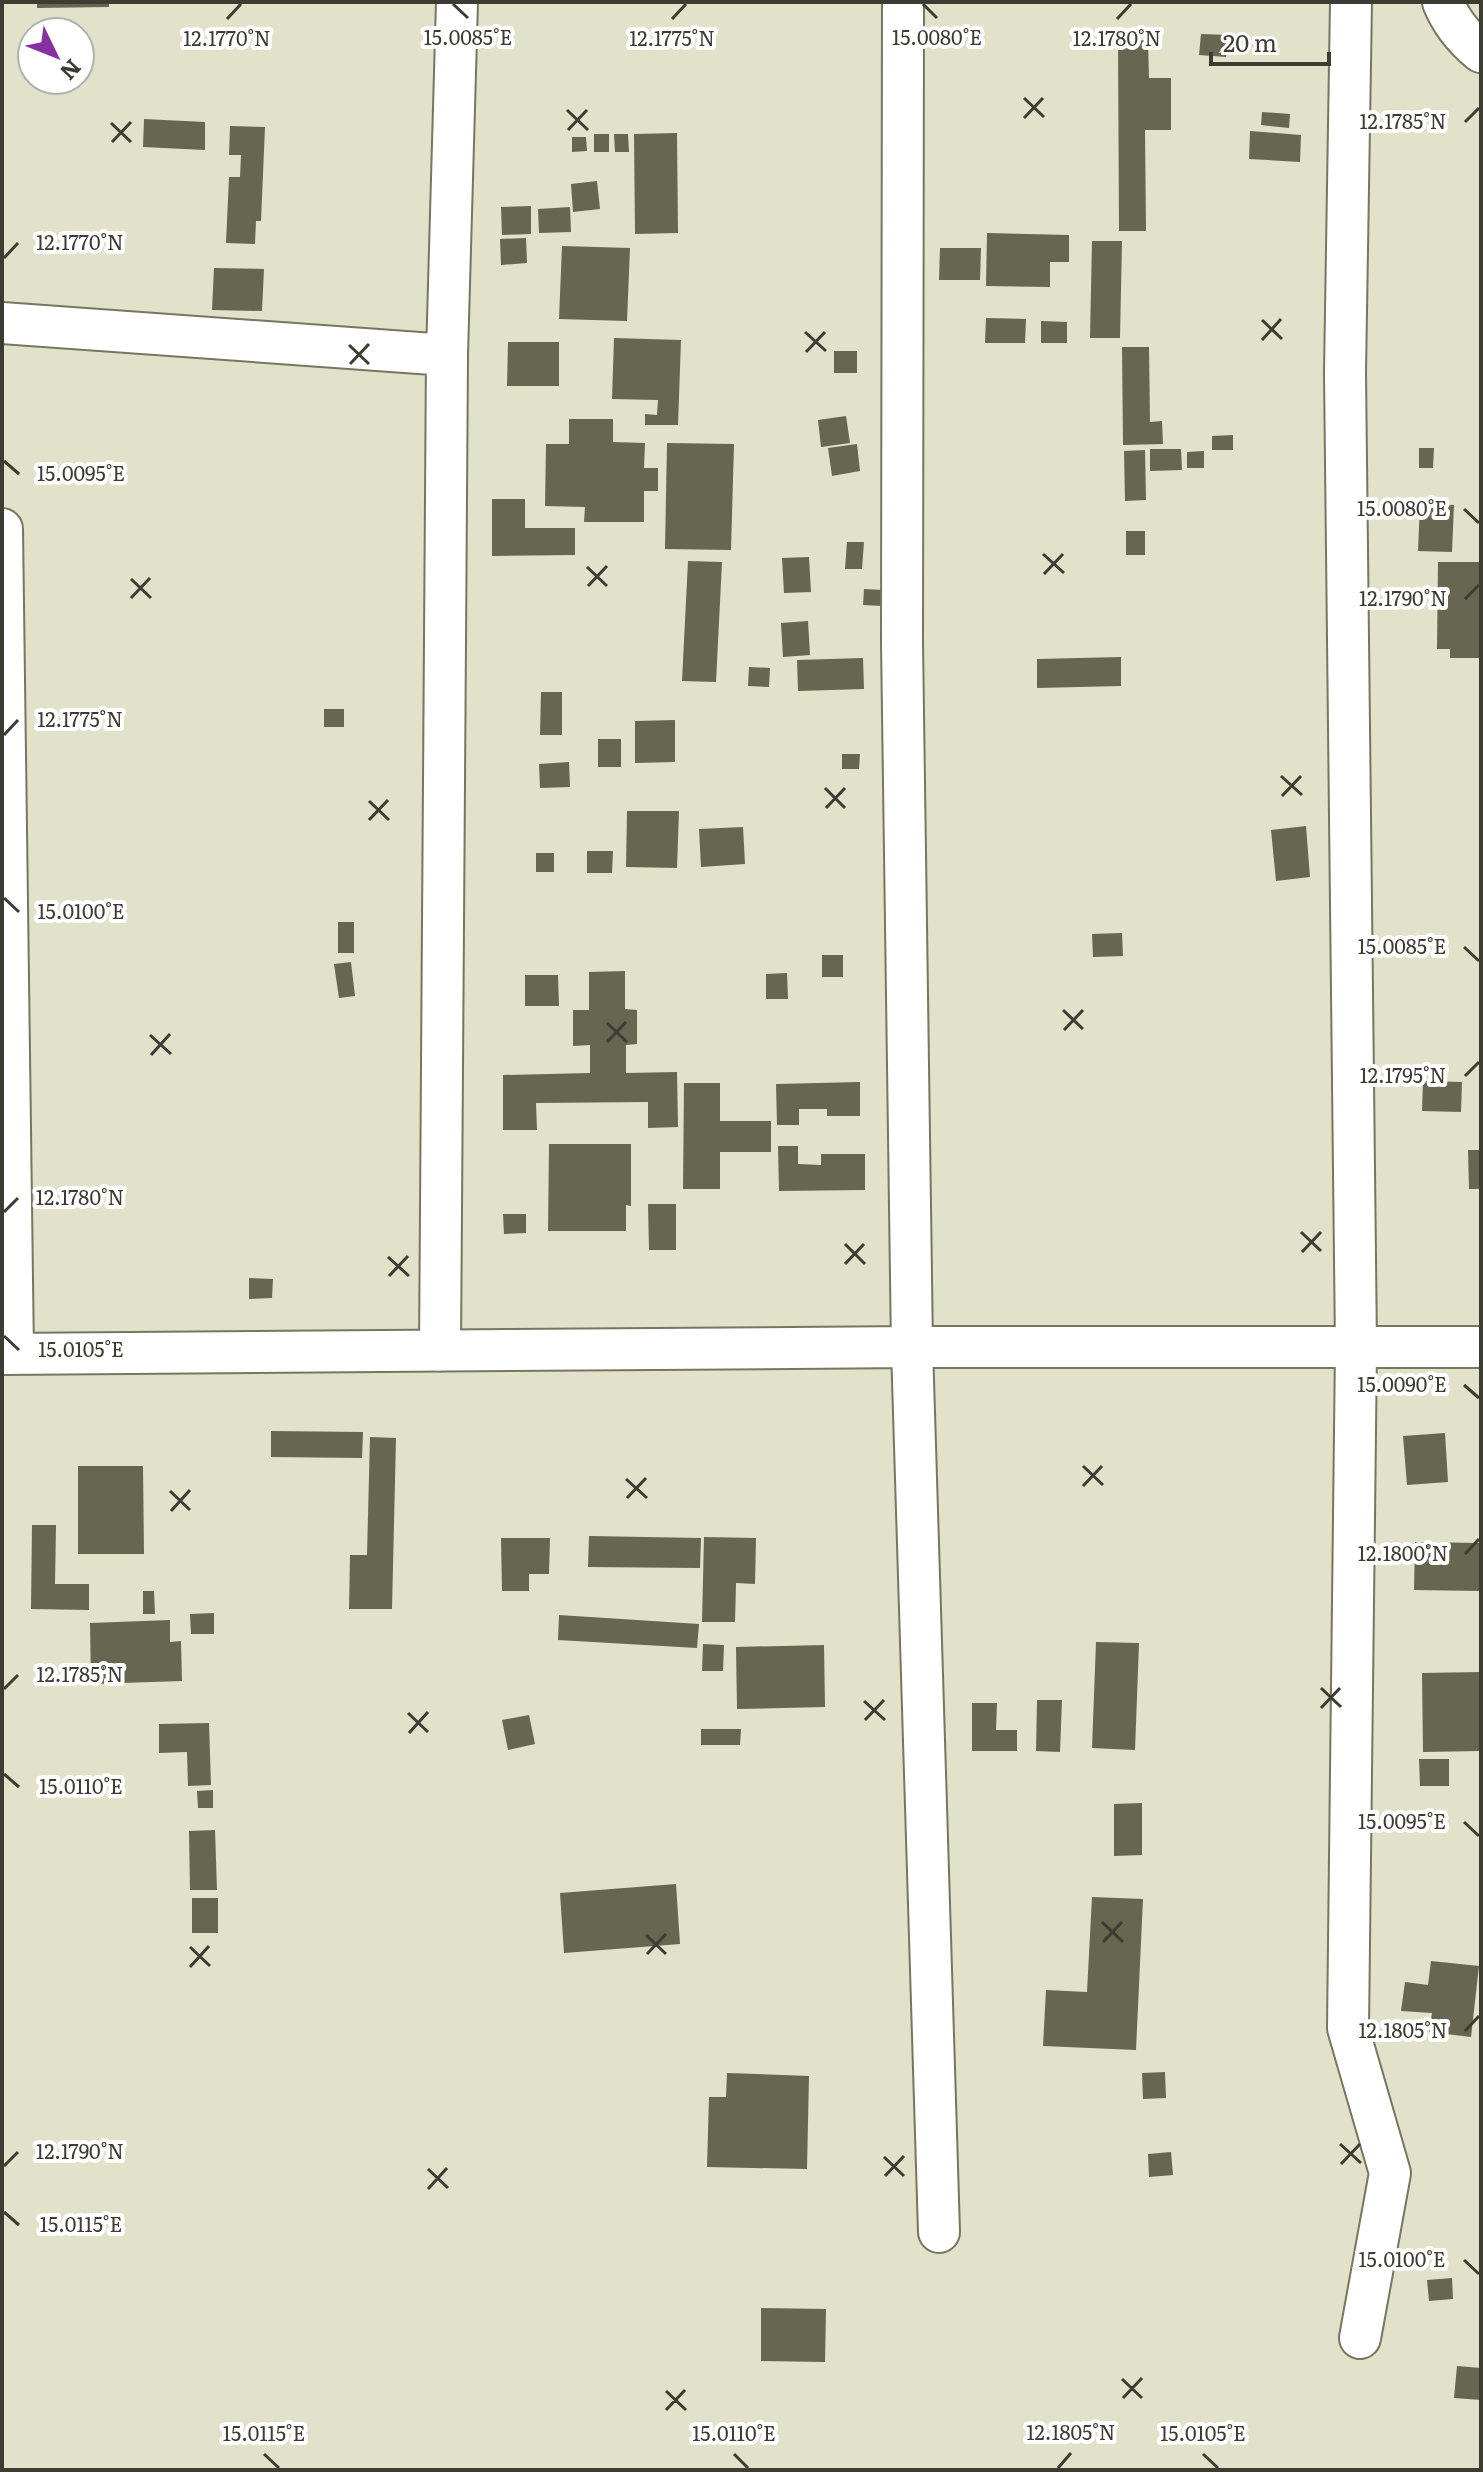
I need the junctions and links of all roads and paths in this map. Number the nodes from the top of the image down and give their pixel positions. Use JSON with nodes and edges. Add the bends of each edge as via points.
{"nodes":[{"id":1,"x":457,"y":2,"type":"edge"},
{"id":2,"x":903,"y":2,"type":"edge"},
{"id":3,"x":1351,"y":2,"type":"edge"},
{"id":4,"x":1443,"y":2,"type":"edge"},
{"id":5,"x":1481,"y":52,"type":"edge"},
{"id":6,"x":2,"y":323,"type":"edge"},
{"id":7,"x":447,"y":355,"type":"junction"},
{"id":8,"x":2,"y":529,"type":"edge"},
{"id":9,"x":912,"y":1347,"type":"junction"},
{"id":10,"x":1356,"y":1347,"type":"junction"},
{"id":11,"x":1481,"y":1347,"type":"edge"},
{"id":12,"x":440,"y":1351,"type":"junction"},
{"id":13,"x":8,"y":1354,"type":"edge"},
{"id":14,"x":939,"y":2232,"type":"dead end"},
{"id":15,"x":1360,"y":2338,"type":"dead end"}],
"edges":[{"from":1,"to":7,"type":"street"},
{"from":2,"to":9,"type":"street","via":[[902,642]]},
{"from":3,"to":10,"type":"street","via":[[1345,389]]},
{"from":4,"to":5,"type":"street","via":[[1461,34]]},
{"from":6,"to":7,"type":"street"},
{"from":7,"to":12,"type":"street"},
{"from":8,"to":13,"type":"street"},
{"from":9,"to":10,"type":"street"},
{"from":9,"to":12,"type":"street"},
{"from":9,"to":14,"type":"street"},
{"from":10,"to":11,"type":"street"},
{"from":10,"to":15,"type":"street","via":[[1348,2028],[1390,2173]]},
{"from":12,"to":13,"type":"street"}]}
